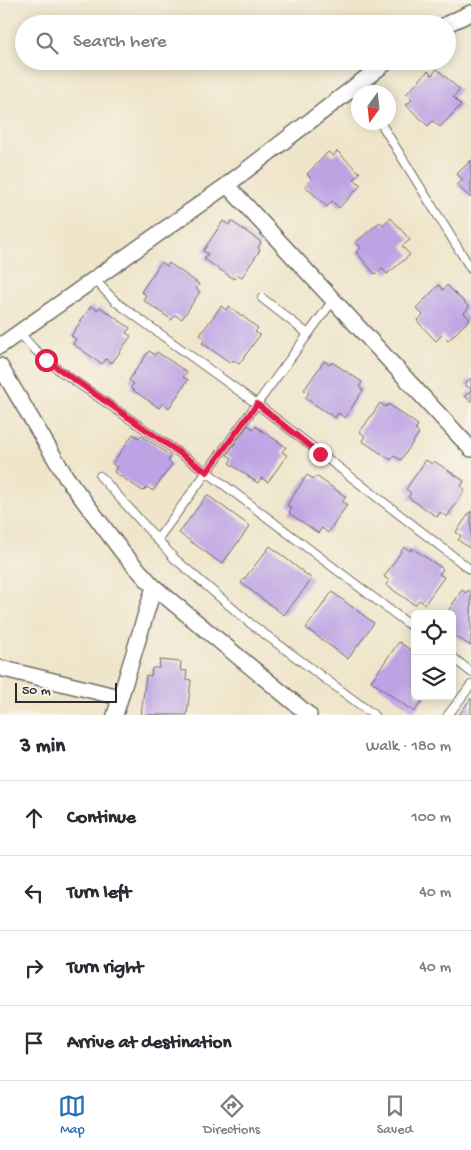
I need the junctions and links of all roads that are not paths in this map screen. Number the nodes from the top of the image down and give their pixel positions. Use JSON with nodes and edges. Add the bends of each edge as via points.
{"nodes":[{"id":1,"x":471,"y":13,"type":"edge"},
{"id":2,"x":456,"y":20,"type":"edge"},
{"id":3,"x":379,"y":70,"type":"edge"},
{"id":4,"x":363,"y":85,"type":"edge"},
{"id":5,"x":351,"y":95,"type":"edge"},
{"id":6,"x":385,"y":130,"type":"edge"},
{"id":7,"x":227,"y":185,"type":"junction"},
{"id":8,"x":471,"y":269,"type":"edge"},
{"id":9,"x":93,"y":278,"type":"junction"},
{"id":10,"x":262,"y":298,"type":"dead end"},
{"id":11,"x":334,"y":298,"type":"junction"},
{"id":12,"x":19,"y":332,"type":"junction"},
{"id":13,"x":308,"y":334,"type":"junction"},
{"id":14,"x":0,"y":346,"type":"edge"},
{"id":15,"x":0,"y":366,"type":"edge"},
{"id":16,"x":257,"y":404,"type":"junction"},
{"id":17,"x":471,"y":449,"type":"edge"},
{"id":18,"x":207,"y":472,"type":"junction"},
{"id":19,"x":100,"y":476,"type":"dead end"},
{"id":20,"x":157,"y":540,"type":"junction"},
{"id":21,"x":471,"y":570,"type":"edge"},
{"id":22,"x":154,"y":587,"type":"junction"},
{"id":23,"x":411,"y":626,"type":"edge"},
{"id":24,"x":456,"y":661,"type":"edge"},
{"id":25,"x":0,"y":668,"type":"edge"},
{"id":26,"x":471,"y":672,"type":"edge"},
{"id":27,"x":471,"y":684,"type":"edge"},
{"id":28,"x":119,"y":697,"type":"junction"},
{"id":29,"x":114,"y":715,"type":"edge"},
{"id":30,"x":309,"y":715,"type":"edge"},
{"id":31,"x":374,"y":715,"type":"edge"},
{"id":32,"x":448,"y":715,"type":"edge"}],
"edges":[{"from":1,"to":2,"type":"street"},
{"from":3,"to":4,"type":"street"},
{"from":5,"to":7,"type":"street"},
{"from":6,"to":8,"type":"lane"},
{"from":7,"to":9,"type":"street"},
{"from":7,"to":11,"type":"street"},
{"from":9,"to":12,"type":"street"},
{"from":9,"to":16,"type":"lane","via":[[116,302]]},
{"from":10,"to":13,"type":"lane"},
{"from":11,"to":13,"type":"lane"},
{"from":11,"to":17,"type":"street"},
{"from":12,"to":14,"type":"street"},
{"from":12,"to":18,"type":"lane","via":[[32,348],[60,371]]},
{"from":13,"to":16,"type":"lane"},
{"from":15,"to":22,"type":"street","via":[[66,477],[123,554]]},
{"from":16,"to":18,"type":"lane"},
{"from":16,"to":21,"type":"lane"},
{"from":18,"to":20,"type":"lane"},
{"from":18,"to":23,"type":"lane"},
{"from":19,"to":20,"type":"lane"},
{"from":20,"to":31,"type":"lane","via":[[250,624]]},
{"from":22,"to":28,"type":"street"},
{"from":22,"to":30,"type":"street"},
{"from":24,"to":26,"type":"lane"},
{"from":25,"to":28,"type":"street"},
{"from":27,"to":32,"type":"lane"},
{"from":28,"to":29,"type":"street"}]}
